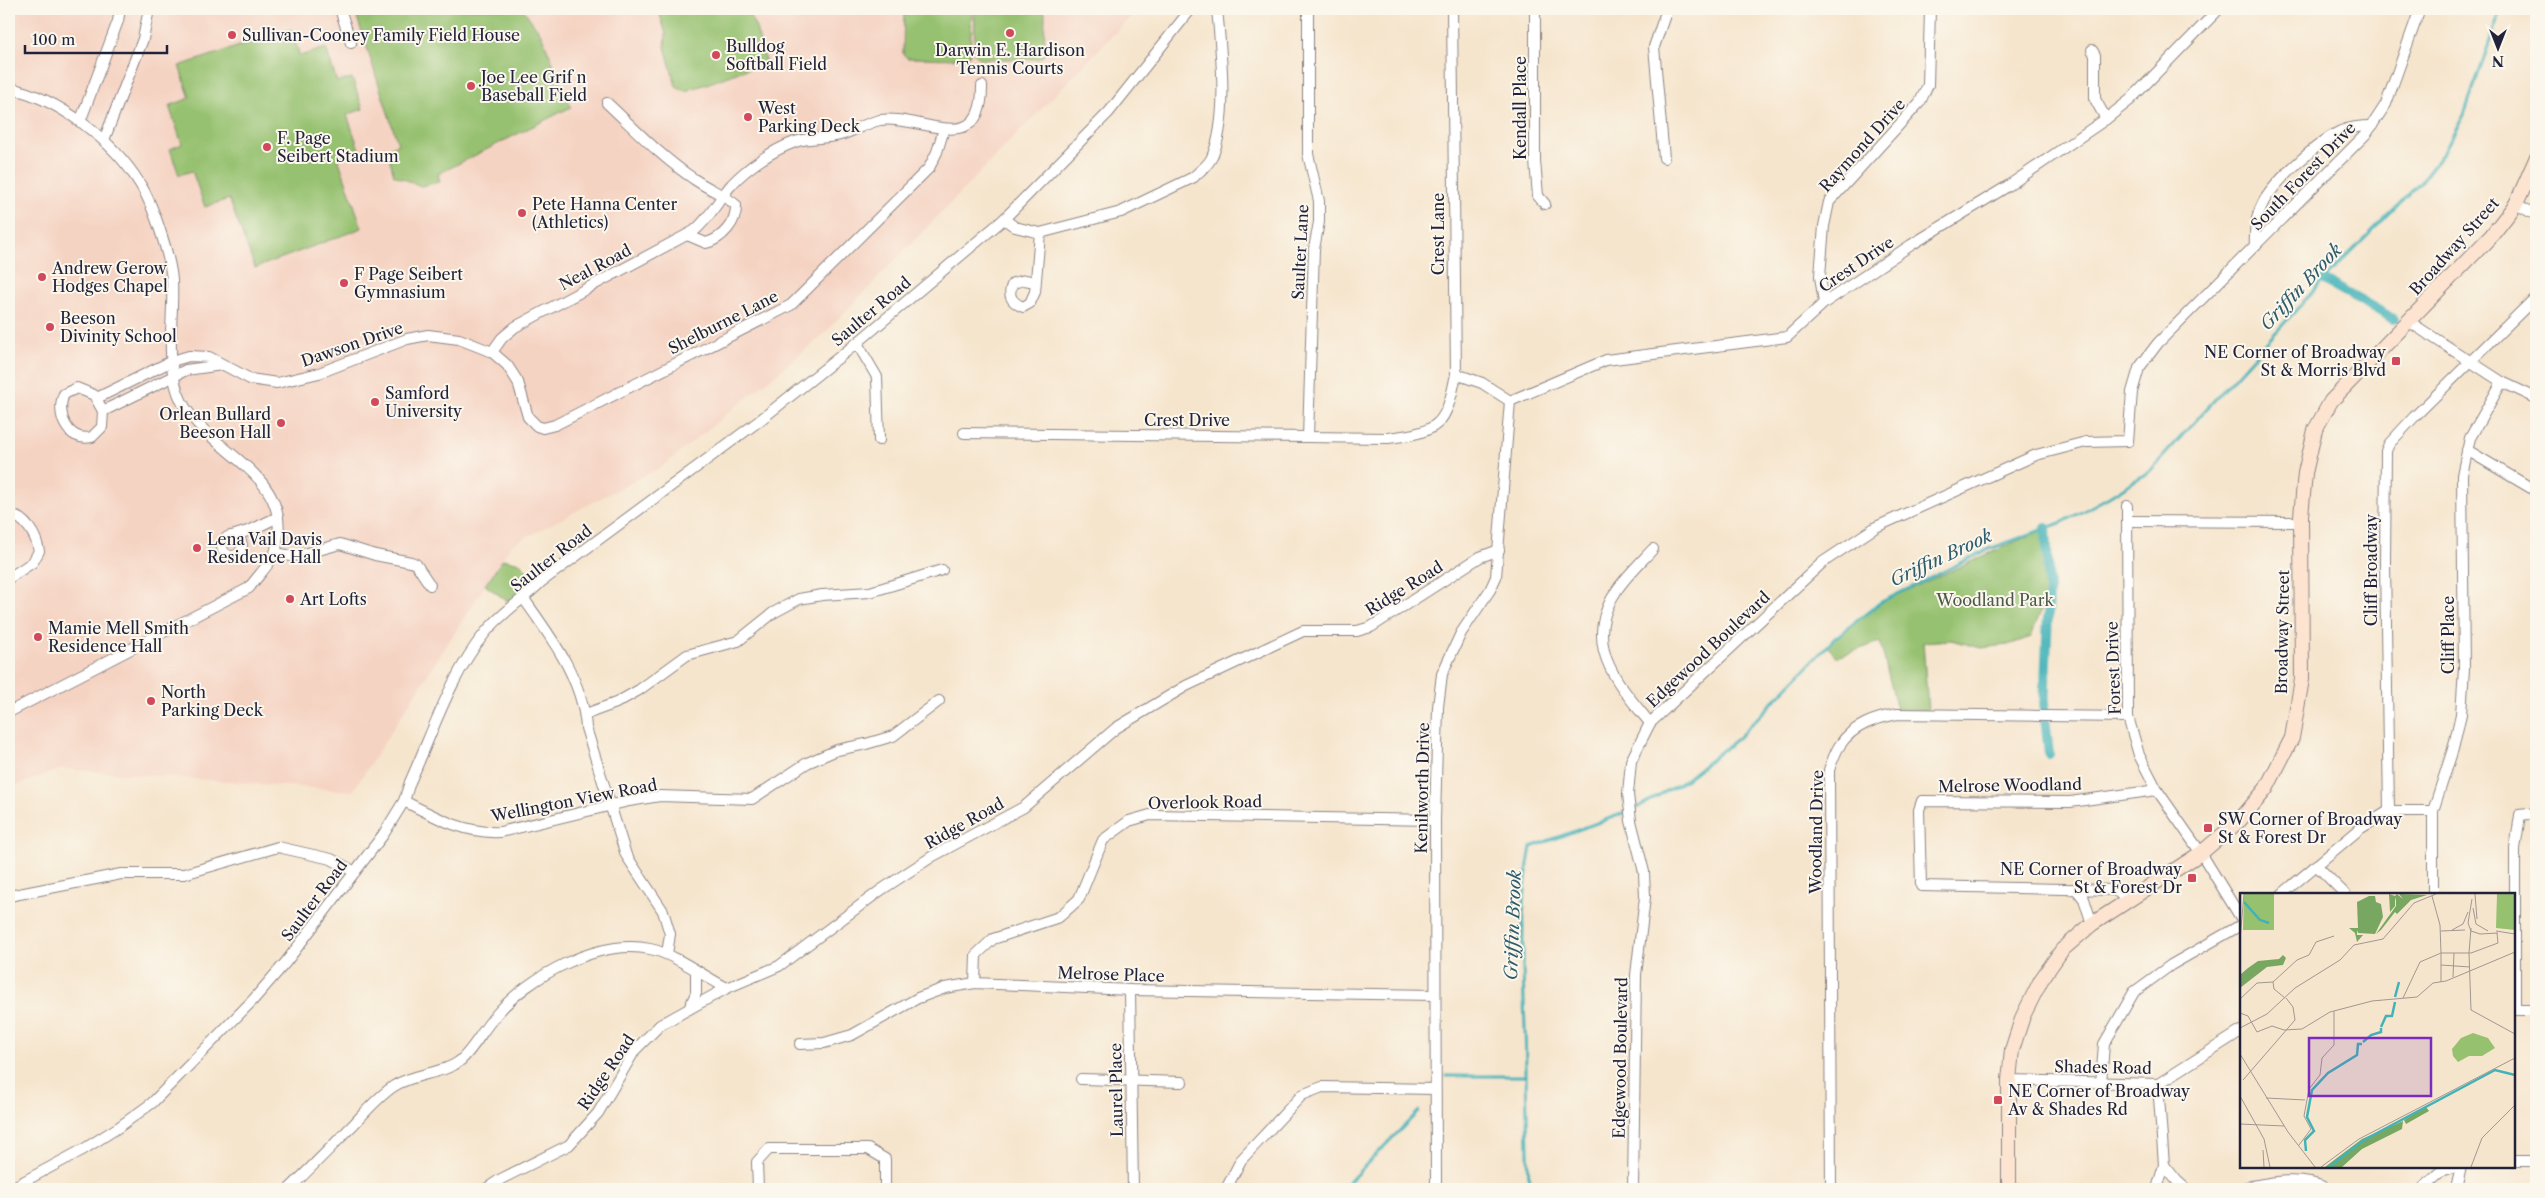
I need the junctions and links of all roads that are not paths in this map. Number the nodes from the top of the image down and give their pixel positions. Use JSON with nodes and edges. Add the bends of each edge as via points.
{"nodes":[{"id":1,"x":120,"y":9,"type":"edge"},
{"id":2,"x":149,"y":9,"type":"edge"},
{"id":3,"x":340,"y":9,"type":"edge"},
{"id":4,"x":1191,"y":9,"type":"edge"},
{"id":5,"x":1217,"y":9,"type":"edge"},
{"id":6,"x":1308,"y":9,"type":"edge"},
{"id":7,"x":1452,"y":9,"type":"edge"},
{"id":8,"x":1535,"y":9,"type":"edge"},
{"id":9,"x":1666,"y":9,"type":"edge"},
{"id":10,"x":1930,"y":9,"type":"edge"},
{"id":11,"x":2219,"y":9,"type":"edge"},
{"id":12,"x":2420,"y":9,"type":"edge"},
{"id":13,"x":351,"y":43,"type":"dead end"},
{"id":14,"x":2092,"y":50,"type":"dead end"},
{"id":15,"x":982,"y":86,"type":"dead end"},
{"id":16,"x":9,"y":88,"type":"edge"},
{"id":17,"x":607,"y":103,"type":"dead end"},
{"id":18,"x":2106,"y":119,"type":"junction"},
{"id":19,"x":80,"y":122,"type":"junction"},
{"id":20,"x":2372,"y":126,"type":"junction"},
{"id":21,"x":944,"y":129,"type":"junction"},
{"id":22,"x":104,"y":140,"type":"junction"},
{"id":23,"x":1664,"y":158,"type":"dead end"},
{"id":24,"x":2536,"y":159,"type":"edge"},
{"id":25,"x":725,"y":195,"type":"junction"},
{"id":26,"x":1545,"y":204,"type":"dead end"},
{"id":27,"x":2516,"y":204,"type":"junction"},
{"id":28,"x":2536,"y":215,"type":"edge"},
{"id":29,"x":1004,"y":219,"type":"junction"},
{"id":30,"x":1040,"y":233,"type":"junction"},
{"id":31,"x":687,"y":235,"type":"junction"},
{"id":32,"x":2255,"y":246,"type":"junction"},
{"id":33,"x":1035,"y":282,"type":"dead end"},
{"id":34,"x":2536,"y":297,"type":"edge"},
{"id":35,"x":1824,"y":303,"type":"junction"},
{"id":36,"x":2408,"y":321,"type":"junction"},
{"id":37,"x":857,"y":343,"type":"junction"},
{"id":38,"x":492,"y":352,"type":"junction"},
{"id":39,"x":172,"y":361,"type":"junction"},
{"id":40,"x":2471,"y":362,"type":"junction"},
{"id":41,"x":222,"y":366,"type":"junction"},
{"id":42,"x":1456,"y":374,"type":"junction"},
{"id":43,"x":175,"y":375,"type":"junction"},
{"id":44,"x":2502,"y":382,"type":"junction"},
{"id":45,"x":97,"y":398,"type":"junction"},
{"id":46,"x":2536,"y":398,"type":"edge"},
{"id":47,"x":1510,"y":402,"type":"junction"},
{"id":48,"x":103,"y":411,"type":"junction"},
{"id":49,"x":964,"y":433,"type":"dead end"},
{"id":50,"x":1409,"y":436,"type":"joint"},
{"id":51,"x":1308,"y":437,"type":"junction"},
{"id":52,"x":880,"y":440,"type":"dead end"},
{"id":53,"x":2128,"y":441,"type":"joint"},
{"id":54,"x":2467,"y":450,"type":"junction"},
{"id":55,"x":2536,"y":491,"type":"edge"},
{"id":56,"x":2127,"y":506,"type":"dead end"},
{"id":57,"x":9,"y":514,"type":"edge"},
{"id":58,"x":278,"y":517,"type":"junction"},
{"id":59,"x":2127,"y":521,"type":"junction"},
{"id":60,"x":2301,"y":522,"type":"junction"},
{"id":61,"x":251,"y":530,"type":"junction"},
{"id":62,"x":232,"y":536,"type":"junction"},
{"id":63,"x":242,"y":548,"type":"junction"},
{"id":64,"x":1653,"y":549,"type":"dead end"},
{"id":65,"x":1499,"y":550,"type":"junction"},
{"id":66,"x":276,"y":553,"type":"junction"},
{"id":67,"x":942,"y":570,"type":"dead end"},
{"id":68,"x":9,"y":578,"type":"edge"},
{"id":69,"x":430,"y":585,"type":"dead end"},
{"id":70,"x":524,"y":598,"type":"junction"},
{"id":71,"x":938,"y":701,"type":"dead end"},
{"id":72,"x":9,"y":712,"type":"edge"},
{"id":73,"x":586,"y":714,"type":"junction"},
{"id":74,"x":2128,"y":717,"type":"junction"},
{"id":75,"x":1650,"y":723,"type":"junction"},
{"id":76,"x":2156,"y":790,"type":"junction"},
{"id":77,"x":404,"y":801,"type":"junction"},
{"id":78,"x":610,"y":805,"type":"junction"},
{"id":79,"x":2433,"y":811,"type":"junction"},
{"id":80,"x":2389,"y":812,"type":"junction"},
{"id":81,"x":2536,"y":813,"type":"edge"},
{"id":82,"x":1435,"y":820,"type":"junction"},
{"id":83,"x":2201,"y":853,"type":"junction"},
{"id":84,"x":2316,"y":866,"type":"junction"},
{"id":85,"x":355,"y":872,"type":"junction"},
{"id":86,"x":2076,"y":889,"type":"junction"},
{"id":87,"x":2283,"y":893,"type":"edge"},
{"id":88,"x":2344,"y":893,"type":"edge"},
{"id":89,"x":2433,"y":893,"type":"edge"},
{"id":90,"x":2515,"y":893,"type":"edge"},
{"id":91,"x":9,"y":896,"type":"edge"},
{"id":92,"x":2128,"y":900,"type":"junction"},
{"id":93,"x":2240,"y":916,"type":"edge"},
{"id":94,"x":2092,"y":924,"type":"junction"},
{"id":95,"x":2240,"y":925,"type":"edge"},
{"id":96,"x":667,"y":954,"type":"junction"},
{"id":97,"x":696,"y":972,"type":"junction"},
{"id":98,"x":975,"y":983,"type":"junction"},
{"id":99,"x":727,"y":988,"type":"junction"},
{"id":100,"x":1130,"y":990,"type":"junction"},
{"id":101,"x":1435,"y":995,"type":"junction"},
{"id":102,"x":689,"y":1008,"type":"junction"},
{"id":103,"x":2515,"y":1010,"type":"edge"},
{"id":104,"x":2536,"y":1010,"type":"edge"},
{"id":105,"x":2240,"y":1032,"type":"edge"},
{"id":106,"x":800,"y":1044,"type":"dead end"},
{"id":107,"x":1081,"y":1079,"type":"dead end"},
{"id":108,"x":2009,"y":1080,"type":"junction"},
{"id":109,"x":1131,"y":1081,"type":"junction"},
{"id":110,"x":1182,"y":1082,"type":"dead end"},
{"id":111,"x":2101,"y":1083,"type":"junction"},
{"id":112,"x":2158,"y":1084,"type":"junction"},
{"id":113,"x":1435,"y":1090,"type":"junction"},
{"id":114,"x":2515,"y":1161,"type":"edge"},
{"id":115,"x":2536,"y":1161,"type":"edge"},
{"id":116,"x":2164,"y":1165,"type":"junction"},
{"id":117,"x":2452,"y":1168,"type":"edge"},
{"id":118,"x":2461,"y":1168,"type":"edge"},
{"id":119,"x":10,"y":1189,"type":"edge"},
{"id":120,"x":289,"y":1189,"type":"edge"},
{"id":121,"x":486,"y":1189,"type":"edge"},
{"id":122,"x":758,"y":1189,"type":"edge"},
{"id":123,"x":885,"y":1189,"type":"edge"},
{"id":124,"x":1133,"y":1189,"type":"edge"},
{"id":125,"x":1227,"y":1189,"type":"edge"},
{"id":126,"x":1436,"y":1189,"type":"edge"},
{"id":127,"x":1634,"y":1189,"type":"edge"},
{"id":128,"x":1831,"y":1189,"type":"edge"},
{"id":129,"x":2009,"y":1189,"type":"edge"},
{"id":130,"x":2157,"y":1189,"type":"edge"},
{"id":131,"x":2186,"y":1189,"type":"edge"},
{"id":132,"x":2238,"y":1189,"type":"edge"},
{"id":133,"x":2328,"y":1189,"type":"edge"},
{"id":134,"x":2422,"y":1189,"type":"edge"},
{"id":135,"x":2456,"y":1189,"type":"edge"}],
"edges":[{"from":1,"to":19,"type":"street"},
{"from":2,"to":22,"type":"street","via":[[143,39]]},
{"from":3,"to":13,"type":"street"},
{"from":4,"to":29,"type":"street","name":"Saulter Road","via":[[1109,112]]},
{"from":5,"to":30,"type":"street","via":[[1222,128],[1211,160],[1194,177],[1121,212]]},
{"from":6,"to":51,"type":"street","name":"Saulter Lane","via":[[1308,154],[1319,208],[1314,249]]},
{"from":7,"to":42,"type":"street","name":"Crest Lane"},
{"from":8,"to":26,"type":"street","name":"Kendall Place","via":[[1535,161],[1538,196]]},
{"from":9,"to":23,"type":"street","via":[[1654,47]]},
{"from":10,"to":35,"type":"street","name":"Raymond Drive","via":[[1928,85],[1920,102],[1829,202],[1820,276]]},
{"from":11,"to":18,"type":"street","name":"Crest Drive","via":[[2130,100]]},
{"from":12,"to":20,"type":"street","name":"South Forest Drive","via":[[2386,104]]},
{"from":14,"to":18,"type":"street","via":[[2095,55],[2094,99]]},
{"from":15,"to":21,"type":"street","name":"Neal Road","via":[[980,107],[974,120],[963,128]]},
{"from":16,"to":19,"type":"street","via":[[68,112]]},
{"from":17,"to":25,"type":"street","via":[[664,157],[694,180]]},
{"from":18,"to":35,"type":"street","name":"Crest Drive","via":[[2008,186],[1911,244]]},
{"from":19,"to":22,"type":"street"},
{"from":20,"to":32,"type":"street","name":"South Forest Drive"},
{"from":20,"to":32,"type":"street","name":"South Forest Drive","via":[[2357,126],[2329,138],[2273,189],[2256,219]]},
{"from":21,"to":25,"type":"street","name":"Neal Road","via":[[887,120],[865,124],[841,134],[795,142],[753,165]]},
{"from":21,"to":38,"type":"street","name":"Shelburne Lane","via":[[929,168],[791,305],[555,425],[543,428],[528,417],[514,375]]},
{"from":22,"to":39,"type":"street","via":[[140,184],[167,249],[172,280]]},
{"from":24,"to":27,"type":"street","name":"Broadway Street"},
{"from":25,"to":31,"type":"street","name":"Neal Road","via":[[706,221]]},
{"from":25,"to":31,"type":"street","via":[[736,205],[737,211],[724,234],[706,243]]},
{"from":27,"to":28,"type":"street"},
{"from":27,"to":36,"type":"street","name":"Broadway Street","via":[[2492,235]]},
{"from":29,"to":30,"type":"street","via":[[1015,227]]},
{"from":29,"to":37,"type":"street","name":"Saulter Road"},
{"from":30,"to":33,"type":"street","via":[[1035,292],[1030,304],[1023,307],[1015,304],[1009,290],[1013,283]]},
{"from":31,"to":38,"type":"street","name":"Neal Road","via":[[514,327]]},
{"from":32,"to":53,"type":"street","name":"South Forest Drive","via":[[2158,343],[2139,368],[2132,392]]},
{"from":34,"to":40,"type":"street","name":"Cliff Broadway"},
{"from":35,"to":47,"type":"street","name":"Crest Drive","via":[[1787,338],[1606,360]]},
{"from":36,"to":40,"type":"street"},
{"from":36,"to":60,"type":"street","name":"Broadway Street","via":[[2331,402],[2315,430],[2305,473]]},
{"from":37,"to":52,"type":"street","via":[[877,377]]},
{"from":37,"to":70,"type":"street","name":"Saulter Road"},
{"from":38,"to":41,"type":"street","name":"Dawson Drive","via":[[459,339],[428,335],[407,339],[319,372],[285,381],[250,379]]},
{"from":39,"to":41,"type":"street","name":"Dawson Drive","via":[[200,356],[209,357]]},
{"from":39,"to":43,"type":"street"},
{"from":39,"to":45,"type":"street","name":"Dawson Drive"},
{"from":40,"to":44,"type":"street"},
{"from":40,"to":80,"type":"street","name":"Cliff Broadway","via":[[2408,424],[2386,451]]},
{"from":41,"to":43,"type":"street","name":"Dawson Drive","via":[[199,367]]},
{"from":42,"to":47,"type":"street","via":[[1482,383]]},
{"from":42,"to":50,"type":"street","name":"Crest Lane","via":[[1444,416],[1434,427]]},
{"from":43,"to":48,"type":"street","name":"Dawson Drive"},
{"from":43,"to":58,"type":"street","via":[[178,393],[186,409],[266,487]]},
{"from":44,"to":46,"type":"street"},
{"from":44,"to":54,"type":"street","name":"Cliff Place","via":[[2470,438]]},
{"from":45,"to":48,"type":"street"},
{"from":45,"to":48,"type":"street","via":[[83,389],[68,391],[61,404],[64,422],[76,436],[92,437],[102,427]]},
{"from":47,"to":65,"type":"street","name":"Kenilworth Drive"},
{"from":49,"to":51,"type":"street","name":"Crest Drive"},
{"from":50,"to":51,"type":"street","name":"Crest Drive"},
{"from":53,"to":75,"type":"street","name":"Edgewood Boulevard","via":[[2086,442],[2036,455],[1876,527],[1823,562]]},
{"from":54,"to":55,"type":"street"},
{"from":54,"to":79,"type":"street","name":"Cliff Place","via":[[2462,475],[2464,669],[2461,714]]},
{"from":56,"to":59,"type":"street","name":"Forest Drive"},
{"from":57,"to":68,"type":"street","via":[[36,536],[39,550],[33,562]]},
{"from":58,"to":61,"type":"street"},
{"from":58,"to":66,"type":"street"},
{"from":59,"to":60,"type":"street"},
{"from":59,"to":74,"type":"street","name":"Forest Drive"},
{"from":60,"to":83,"type":"street","name":"Broadway Street","via":[[2302,680],[2292,738],[2266,788],[2240,820]]},
{"from":61,"to":62,"type":"street"},
{"from":61,"to":63,"type":"street"},
{"from":62,"to":63,"type":"street","via":[[238,538]]},
{"from":62,"to":63,"type":"street","via":[[222,542],[223,552],[236,556]]},
{"from":64,"to":75,"type":"street","via":[[1617,589],[1606,610],[1600,638],[1604,655],[1616,678]]},
{"from":65,"to":82,"type":"street","name":"Kenilworth Drive","via":[[1496,577],[1461,633],[1442,674]]},
{"from":65,"to":99,"type":"street","name":"Ridge Road","via":[[1480,558],[1371,627],[1357,631],[1303,631],[1186,686],[1116,728],[1024,806],[995,825],[933,856],[881,890],[779,966]]},
{"from":66,"to":69,"type":"street","via":[[301,555],[340,544],[416,564]]},
{"from":66,"to":72,"type":"street","via":[[249,588]]},
{"from":67,"to":73,"type":"street","via":[[870,592],[799,599],[773,613],[738,641],[687,655],[639,690]]},
{"from":70,"to":73,"type":"street","via":[[557,646],[576,682]]},
{"from":70,"to":77,"type":"street","name":"Saulter Road","via":[[490,627],[464,662]]},
{"from":71,"to":78,"type":"street","name":"Wellington View Road","via":[[893,736],[837,750],[807,763],[752,799],[660,796]]},
{"from":73,"to":78,"type":"street","via":[[586,728]]},
{"from":74,"to":76,"type":"street","name":"Forest Drive","via":[[2139,755]]},
{"from":74,"to":128,"type":"street","name":"Woodland Drive","via":[[1897,714],[1874,718],[1840,744],[1829,770]]},
{"from":75,"to":127,"type":"street","name":"Edgewood Boulevard","via":[[1631,761],[1629,802],[1644,872],[1645,897],[1636,976]]},
{"from":76,"to":83,"type":"street","name":"Forest Drive"},
{"from":76,"to":86,"type":"street","name":"Melrose Woodland","via":[[2070,802],[1922,801],[1919,810],[1921,886]]},
{"from":77,"to":78,"type":"street","name":"Wellington View Road","via":[[446,823],[483,833],[500,832]]},
{"from":77,"to":85,"type":"street","name":"Saulter Road"},
{"from":78,"to":96,"type":"street","via":[[626,855],[664,911],[670,934]]},
{"from":79,"to":80,"type":"street"},
{"from":79,"to":89,"type":"street","name":"Cliff Place"},
{"from":80,"to":84,"type":"street","via":[[2361,828]]},
{"from":81,"to":90,"type":"street","via":[[2520,815],[2515,849]]},
{"from":82,"to":98,"type":"street","name":"Overlook Road","via":[[1150,815],[1129,821],[1103,840],[1079,899],[1059,917],[993,939],[976,955]]},
{"from":82,"to":101,"type":"street","name":"Kenilworth Drive"},
{"from":83,"to":92,"type":"street","name":"Broadway Street"},
{"from":83,"to":93,"type":"street","name":"Forest Drive"},
{"from":84,"to":87,"type":"street"},
{"from":84,"to":88,"type":"street"},
{"from":85,"to":91,"type":"street","via":[[331,859],[278,846],[184,874],[121,874]]},
{"from":85,"to":119,"type":"street","name":"Saulter Road","via":[[253,1000],[152,1103],[91,1145]]},
{"from":86,"to":92,"type":"street","via":[[2115,890]]},
{"from":86,"to":94,"type":"street","via":[[2084,899]]},
{"from":92,"to":94,"type":"street","name":"Broadway Street"},
{"from":94,"to":108,"type":"street","name":"Broadway Street","via":[[2062,950],[2041,980],[2023,1016],[2012,1050]]},
{"from":95,"to":111,"type":"street","via":[[2171,965],[2134,992],[2104,1044]]},
{"from":96,"to":97,"type":"street"},
{"from":96,"to":120,"type":"street","via":[[649,948],[622,946],[596,950],[531,984],[496,1015],[460,1061],[412,1076],[384,1093]]},
{"from":97,"to":99,"type":"street"},
{"from":97,"to":102,"type":"street","via":[[696,993]]},
{"from":98,"to":100,"type":"street","name":"Melrose Place"},
{"from":98,"to":106,"type":"street","name":"Melrose Place","via":[[945,988],[918,998],[852,1035],[824,1043]]},
{"from":99,"to":102,"type":"street","name":"Ridge Road"},
{"from":100,"to":101,"type":"street","name":"Melrose Place"},
{"from":100,"to":109,"type":"street","name":"Laurel Place"},
{"from":101,"to":113,"type":"street","name":"Kenilworth Drive"},
{"from":102,"to":121,"type":"street","name":"Ridge Road","via":[[660,1025],[635,1050],[598,1113],[569,1145]]},
{"from":103,"to":104,"type":"street"},
{"from":105,"to":112,"type":"street","name":"Shades Road"},
{"from":107,"to":109,"type":"street"},
{"from":108,"to":111,"type":"street","name":"Shades Road"},
{"from":108,"to":129,"type":"street","name":"Broadway Street"},
{"from":109,"to":110,"type":"street"},
{"from":109,"to":124,"type":"street","name":"Laurel Place"},
{"from":111,"to":112,"type":"street","name":"Shades Road"},
{"from":112,"to":116,"type":"street"},
{"from":113,"to":125,"type":"street","via":[[1322,1087],[1302,1094],[1241,1160]]},
{"from":113,"to":126,"type":"street","name":"Kenilworth Drive"},
{"from":114,"to":115,"type":"street"},
{"from":116,"to":130,"type":"street"},
{"from":116,"to":131,"type":"street"},
{"from":117,"to":134,"type":"street","via":[[2441,1172]]},
{"from":118,"to":135,"type":"street"},
{"from":122,"to":123,"type":"street","via":[[758,1162],[769,1148],[819,1148],[868,1149],[885,1159]]},
{"from":132,"to":133,"type":"street","via":[[2304,1182]]}]}
